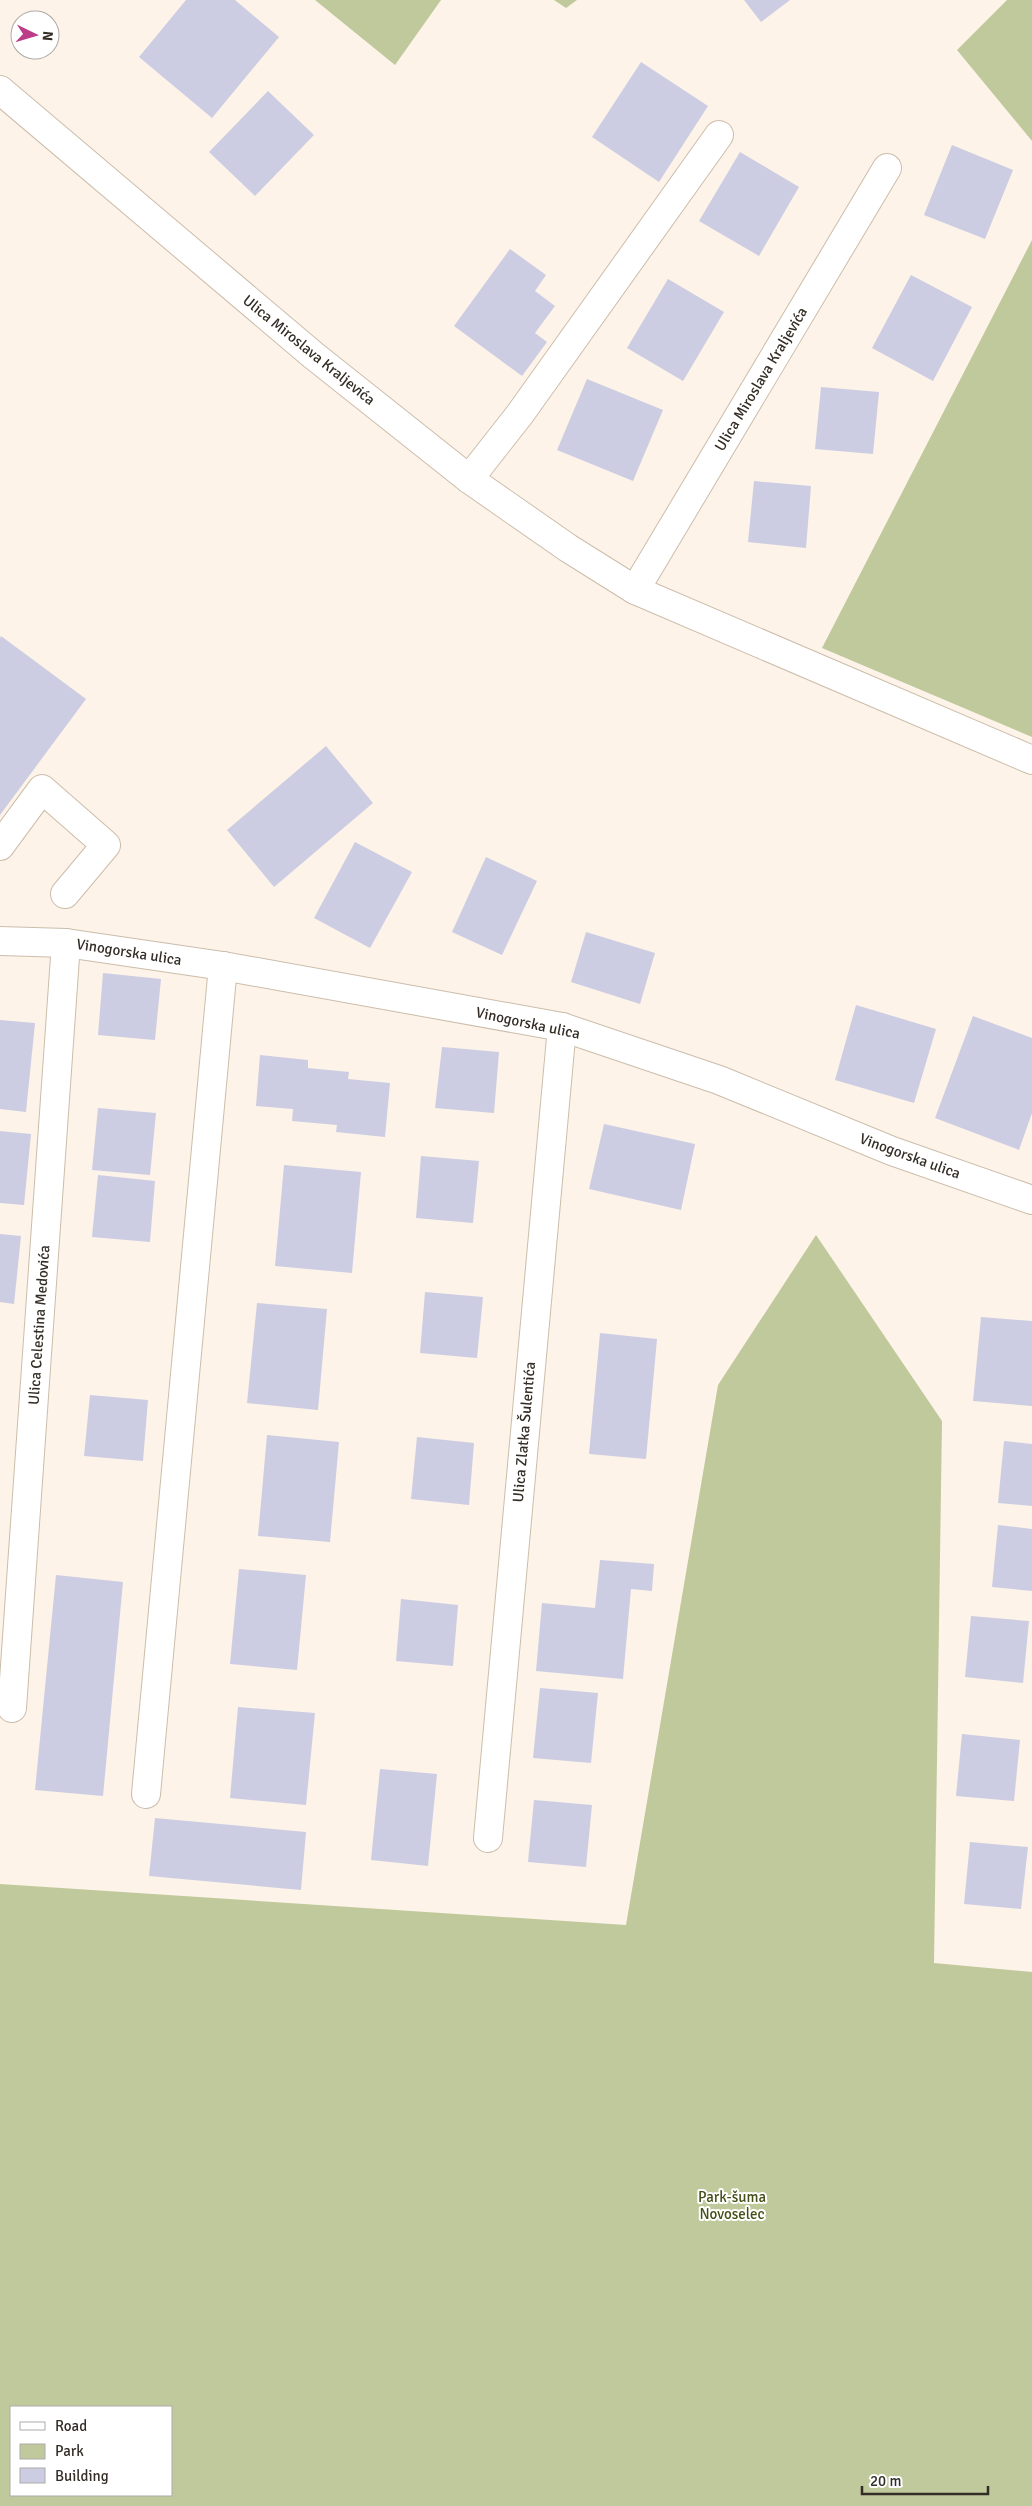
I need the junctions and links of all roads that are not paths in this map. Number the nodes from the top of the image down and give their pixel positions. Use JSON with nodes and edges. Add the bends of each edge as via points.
{"nodes":[{"id":1,"x":0,"y":90,"type":"edge"},
{"id":2,"x":719,"y":135,"type":"dead end"},
{"id":3,"x":887,"y":168,"type":"dead end"},
{"id":4,"x":469,"y":480,"type":"junction"},
{"id":5,"x":635,"y":590,"type":"junction"},
{"id":6,"x":1032,"y":760,"type":"edge"},
{"id":7,"x":0,"y":846,"type":"edge"},
{"id":8,"x":65,"y":894,"type":"dead end"},
{"id":9,"x":0,"y":941,"type":"edge"},
{"id":10,"x":66,"y":943,"type":"junction"},
{"id":11,"x":223,"y":966,"type":"junction"},
{"id":12,"x":562,"y":1027,"type":"junction"},
{"id":13,"x":1032,"y":1200,"type":"edge"},
{"id":14,"x":12,"y":1708,"type":"dead end"},
{"id":15,"x":146,"y":1794,"type":"dead end"},
{"id":16,"x":488,"y":1838,"type":"dead end"}],
"edges":[{"from":1,"to":4,"type":"street","name":"Ulica Miroslava Kraljevića","via":[[313,355]]},
{"from":2,"to":4,"type":"street","via":[[520,414]]},
{"from":3,"to":5,"type":"street","name":"Ulica Miroslava Kraljevića"},
{"from":4,"to":5,"type":"street","name":"Ulica Miroslava Kraljevića"},
{"from":5,"to":6,"type":"street","name":"Ulica Miroslava Kraljevića"},
{"from":7,"to":8,"type":"street","via":[[42,789],[106,845]]},
{"from":9,"to":10,"type":"street","name":"Vinogorska ulica"},
{"from":10,"to":11,"type":"street","name":"Vinogorska ulica"},
{"from":10,"to":14,"type":"street","name":"Ulica Celestina Medovića"},
{"from":11,"to":12,"type":"street","name":"Vinogorska ulica"},
{"from":11,"to":15,"type":"street"},
{"from":12,"to":13,"type":"street","name":"Vinogorska ulica","via":[[719,1080],[892,1151]]},
{"from":12,"to":16,"type":"street","name":"Ulica Zlatka Šulentića"}]}
